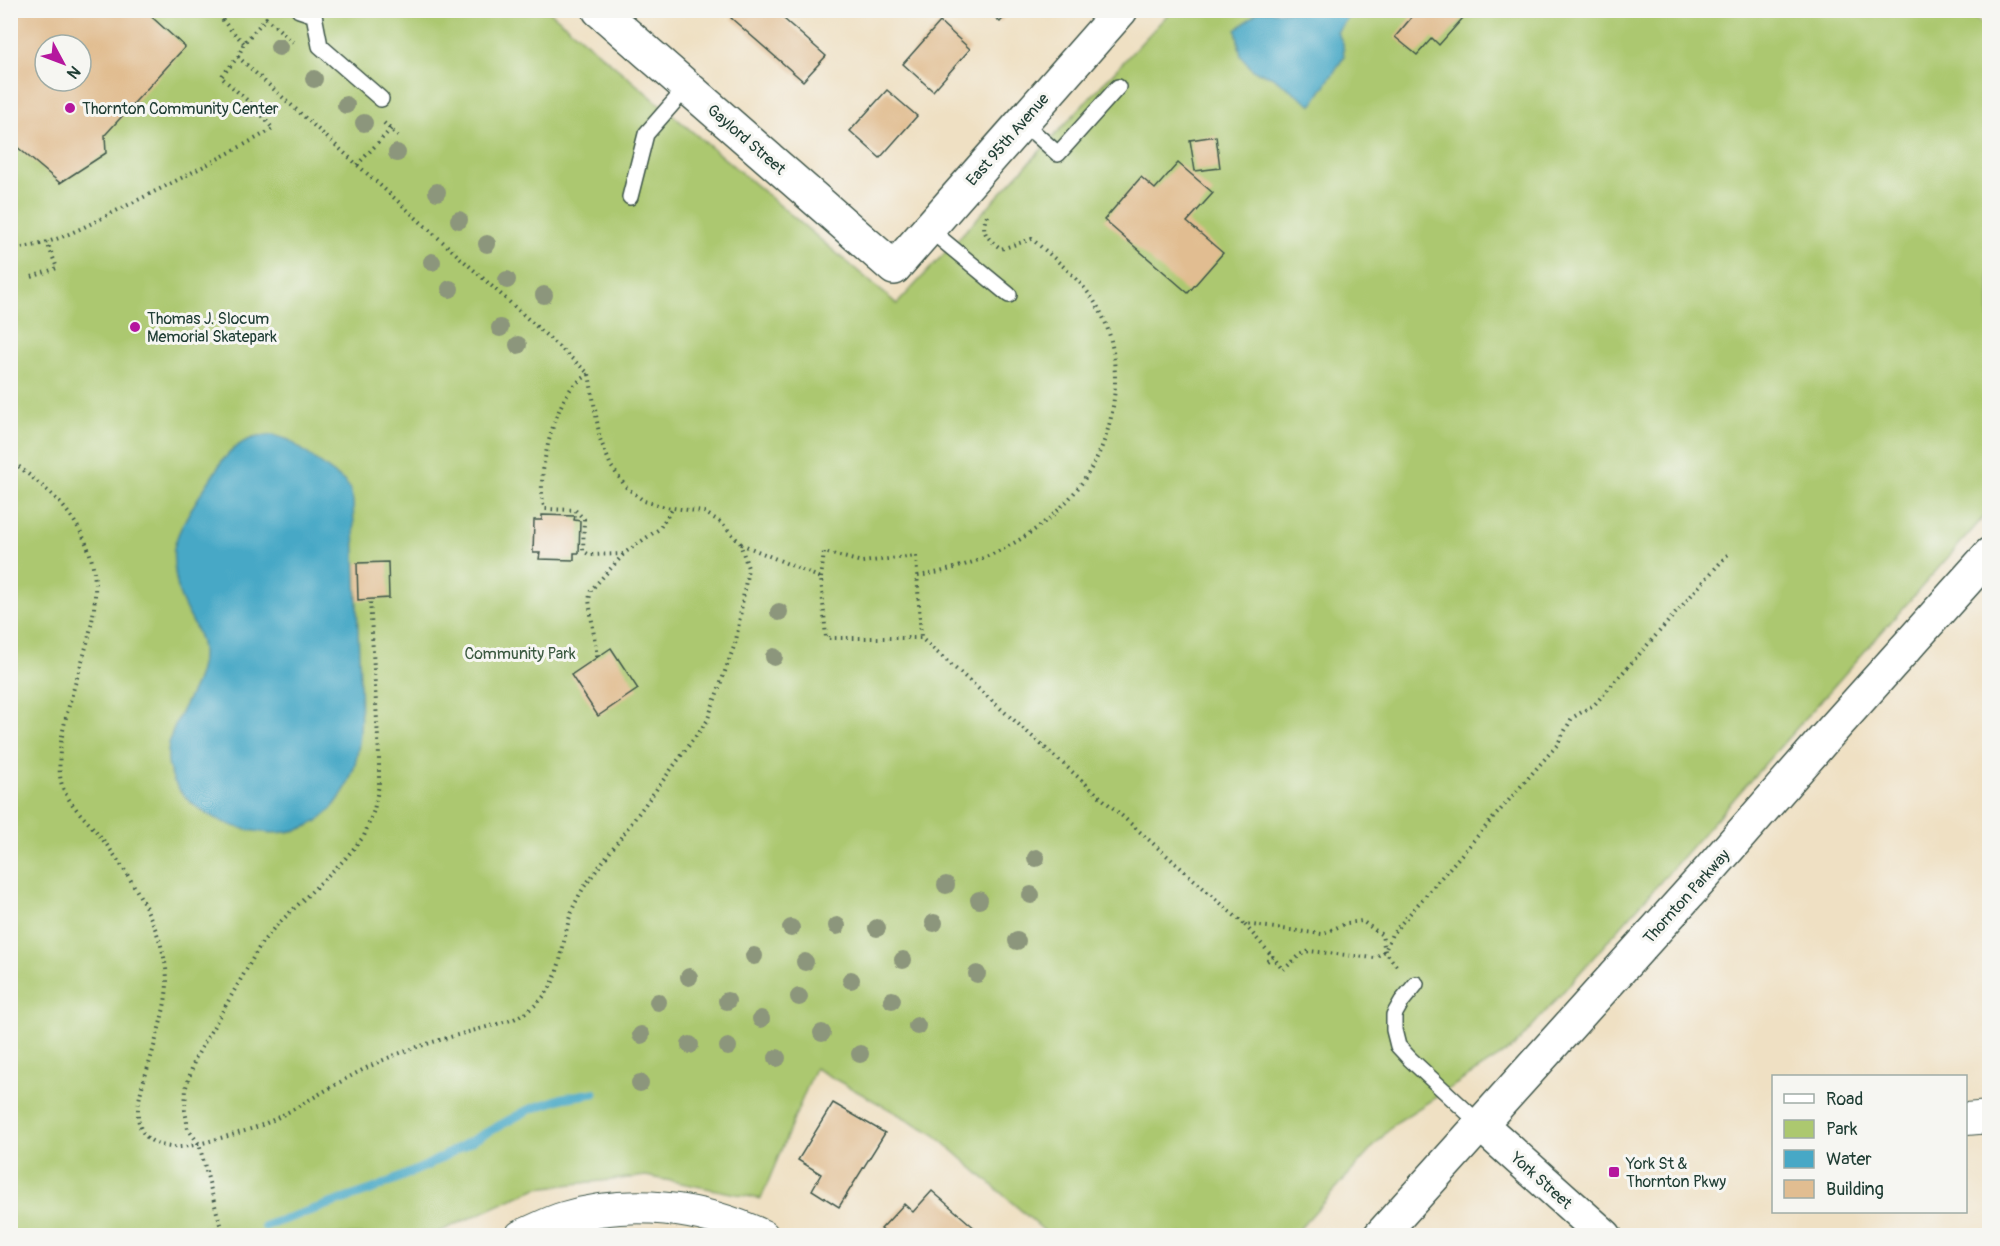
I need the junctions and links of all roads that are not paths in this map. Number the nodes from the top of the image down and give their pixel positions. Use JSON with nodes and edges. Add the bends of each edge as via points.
{"nodes":[{"id":1,"x":299,"y":10,"type":"edge"},
{"id":2,"x":1121,"y":10,"type":"edge"},
{"id":3,"x":613,"y":15,"type":"edge"},
{"id":4,"x":687,"y":87,"type":"junction"},
{"id":5,"x":1118,"y":87,"type":"dead end"},
{"id":6,"x":381,"y":99,"type":"dead end"},
{"id":7,"x":1022,"y":122,"type":"junction"},
{"id":8,"x":630,"y":197,"type":"dead end"},
{"id":9,"x":929,"y":229,"type":"junction"},
{"id":10,"x":894,"y":268,"type":"joint"},
{"id":11,"x":1009,"y":295,"type":"dead end"},
{"id":12,"x":1989,"y":554,"type":"edge"},
{"id":13,"x":1416,"y":984,"type":"dead end"},
{"id":14,"x":1989,"y":1117,"type":"edge"},
{"id":15,"x":1967,"y":1119,"type":"edge"},
{"id":16,"x":1480,"y":1124,"type":"junction"},
{"id":17,"x":521,"y":1236,"type":"edge"},
{"id":18,"x":764,"y":1236,"type":"edge"},
{"id":19,"x":1380,"y":1236,"type":"edge"},
{"id":20,"x":1605,"y":1236,"type":"edge"}],
"edges":[{"from":1,"to":6,"type":"lane","via":[[314,15],[320,46]]},
{"from":2,"to":7,"type":"main road","name":"East 95th Avenue"},
{"from":3,"to":4,"type":"main road","name":"Gaylord Street"},
{"from":4,"to":8,"type":"lane","via":[[646,134]]},
{"from":4,"to":10,"type":"main road","name":"Gaylord Street"},
{"from":5,"to":7,"type":"lane","via":[[1058,154]]},
{"from":7,"to":9,"type":"main road","name":"East 95th Avenue"},
{"from":9,"to":10,"type":"main road","name":"East 95th Avenue"},
{"from":9,"to":11,"type":"lane"},
{"from":12,"to":16,"type":"main road","name":"Thornton Parkway"},
{"from":13,"to":16,"type":"lane","via":[[1394,1015],[1398,1046]]},
{"from":14,"to":15,"type":"street"},
{"from":16,"to":19,"type":"main road","name":"Thornton Parkway"},
{"from":16,"to":20,"type":"main road","name":"York Street"},
{"from":17,"to":18,"type":"street","via":[[564,1218],[614,1208],[659,1207],[700,1214]]}]}
